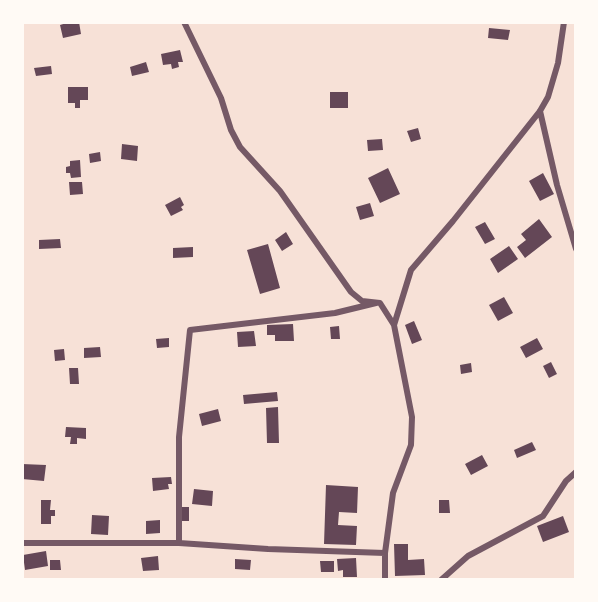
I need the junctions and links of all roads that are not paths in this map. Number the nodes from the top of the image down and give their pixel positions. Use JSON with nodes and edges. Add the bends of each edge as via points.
{"nodes":[{"id":1,"x":184,"y":22,"type":"edge"},
{"id":2,"x":564,"y":22,"type":"edge"},
{"id":3,"x":540,"y":111,"type":"junction"},
{"id":4,"x":576,"y":249,"type":"edge"},
{"id":5,"x":376,"y":303,"type":"junction"},
{"id":6,"x":394,"y":325,"type":"junction"},
{"id":7,"x":576,"y":472,"type":"edge"},
{"id":8,"x":22,"y":543,"type":"edge"},
{"id":9,"x":179,"y":543,"type":"junction"},
{"id":10,"x":385,"y":553,"type":"junction"},
{"id":11,"x":385,"y":579,"type":"edge"},
{"id":12,"x":441,"y":579,"type":"edge"}],
"edges":[{"from":1,"to":5,"type":"street","via":[[240,147],[280,191],[351,292],[362,301]]},
{"from":2,"to":3,"type":"street","via":[[558,63]]},
{"from":3,"to":4,"type":"street"},
{"from":3,"to":6,"type":"street","via":[[411,270]]},
{"from":5,"to":6,"type":"street","via":[[380,303]]},
{"from":5,"to":9,"type":"street","via":[[335,313],[190,330],[179,437]]},
{"from":6,"to":10,"type":"street","via":[[412,429],[411,445],[393,494]]},
{"from":7,"to":12,"type":"street","via":[[566,480],[543,516],[468,556]]},
{"from":8,"to":9,"type":"street"},
{"from":9,"to":10,"type":"street"},
{"from":10,"to":11,"type":"street"}]}
